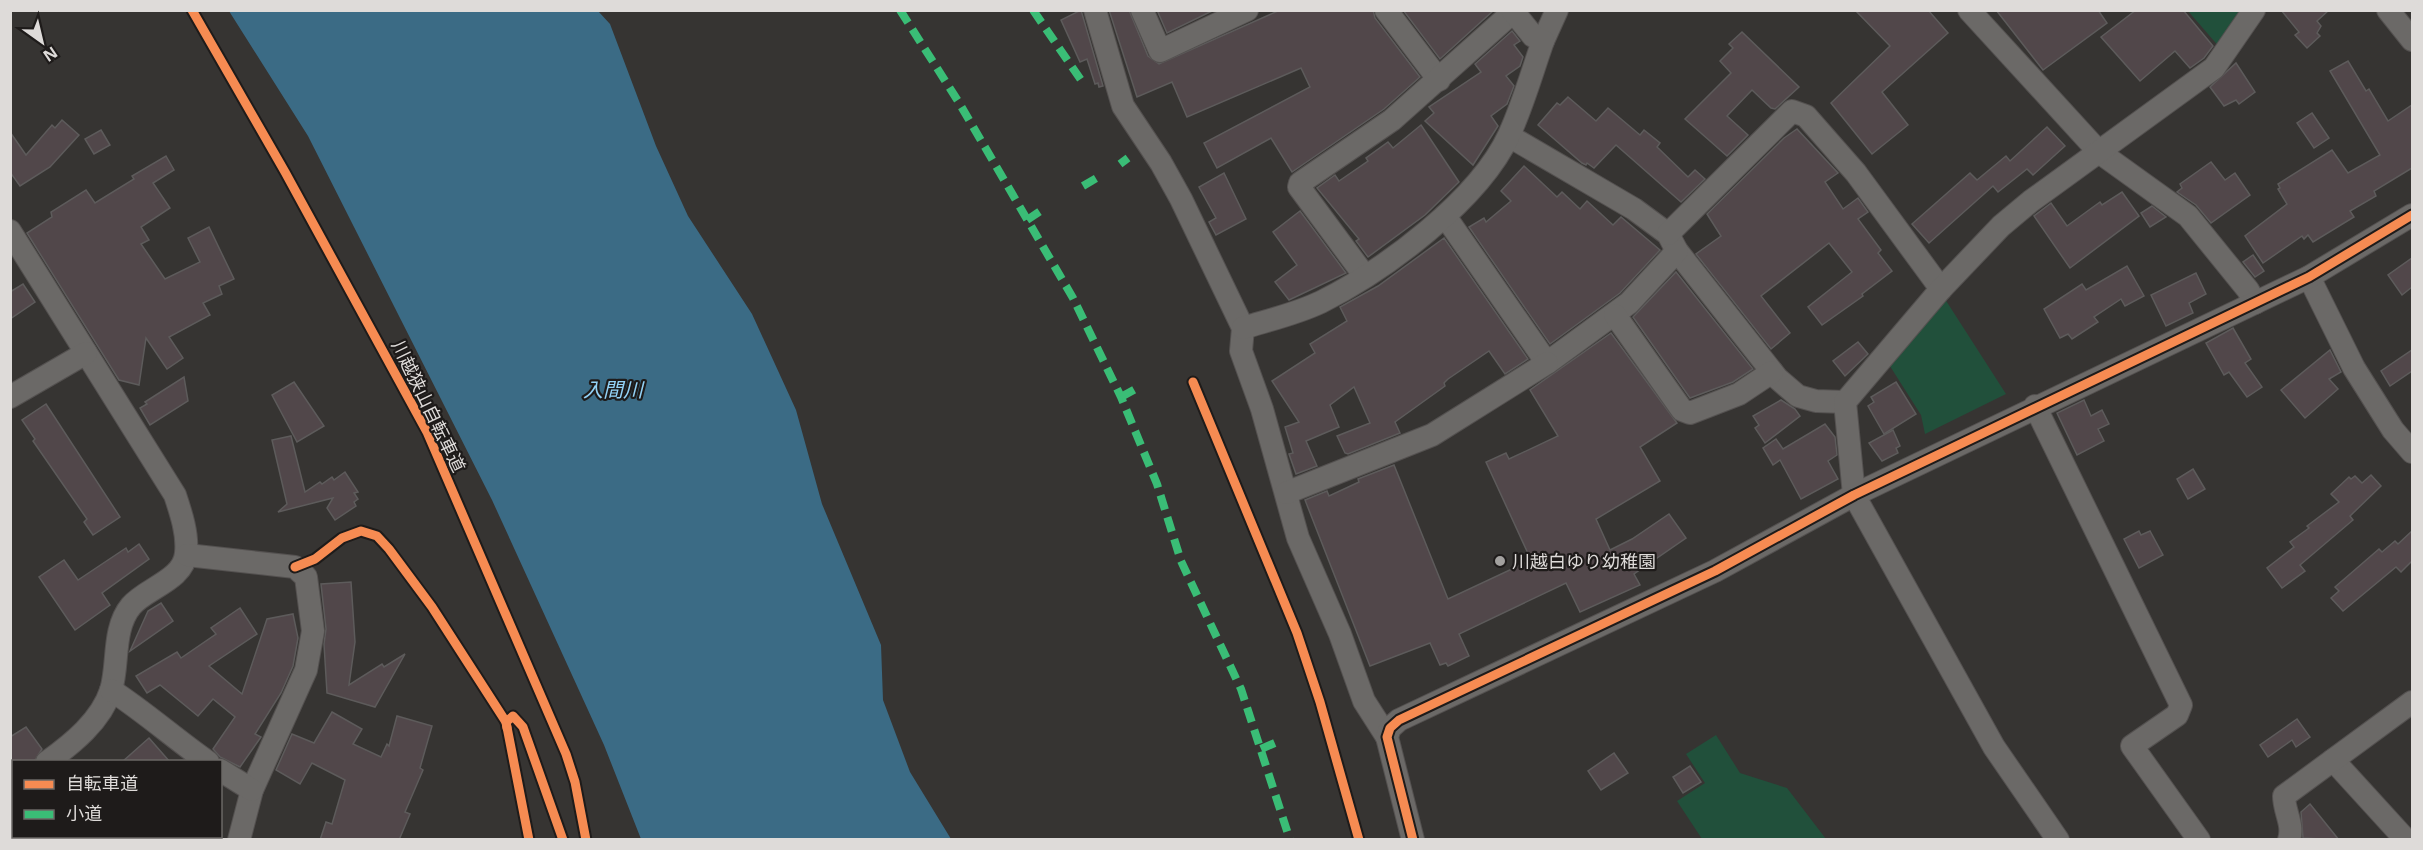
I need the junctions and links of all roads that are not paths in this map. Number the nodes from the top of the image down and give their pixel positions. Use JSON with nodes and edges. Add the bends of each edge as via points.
{"nodes":[{"id":1,"x":1095,"y":10,"type":"edge"},
{"id":2,"x":1142,"y":10,"type":"edge"},
{"id":3,"x":1247,"y":10,"type":"edge"},
{"id":4,"x":1386,"y":10,"type":"edge"},
{"id":5,"x":1557,"y":10,"type":"edge"},
{"id":6,"x":1969,"y":10,"type":"edge"},
{"id":7,"x":2254,"y":10,"type":"edge"},
{"id":8,"x":2388,"y":10,"type":"edge"},
{"id":9,"x":1512,"y":11,"type":"edge"},
{"id":10,"x":1543,"y":40,"type":"junction"},
{"id":11,"x":2412,"y":40,"type":"edge"},
{"id":12,"x":1439,"y":80,"type":"junction"},
{"id":13,"x":1509,"y":136,"type":"junction"},
{"id":14,"x":2099,"y":152,"type":"junction"},
{"id":15,"x":2412,"y":215,"type":"edge"},
{"id":16,"x":1445,"y":216,"type":"junction"},
{"id":17,"x":10,"y":231,"type":"edge"},
{"id":18,"x":1672,"y":242,"type":"junction"},
{"id":19,"x":1364,"y":275,"type":"junction"},
{"id":20,"x":2308,"y":277,"type":"junction"},
{"id":21,"x":1941,"y":289,"type":"junction"},
{"id":22,"x":2255,"y":303,"type":"junction"},
{"id":23,"x":1615,"y":315,"type":"junction"},
{"id":24,"x":1243,"y":328,"type":"junction"},
{"id":25,"x":86,"y":353,"type":"junction"},
{"id":26,"x":1547,"y":363,"type":"junction"},
{"id":27,"x":1772,"y":372,"type":"junction"},
{"id":28,"x":10,"y":397,"type":"edge"},
{"id":29,"x":1845,"y":402,"type":"junction"},
{"id":30,"x":2036,"y":406,"type":"junction"},
{"id":31,"x":2412,"y":452,"type":"edge"},
{"id":32,"x":1286,"y":493,"type":"junction"},
{"id":33,"x":1854,"y":495,"type":"junction"},
{"id":34,"x":187,"y":555,"type":"junction"},
{"id":35,"x":111,"y":690,"type":"junction"},
{"id":36,"x":2412,"y":702,"type":"edge"},
{"id":37,"x":1387,"y":737,"type":"junction"},
{"id":38,"x":49,"y":760,"type":"edge"},
{"id":39,"x":205,"y":760,"type":"edge"},
{"id":40,"x":2333,"y":760,"type":"junction"},
{"id":41,"x":222,"y":771,"type":"edge"},
{"id":42,"x":252,"y":790,"type":"junction"},
{"id":43,"x":240,"y":840,"type":"edge"},
{"id":44,"x":1413,"y":840,"type":"edge"},
{"id":45,"x":2058,"y":840,"type":"edge"},
{"id":46,"x":2199,"y":840,"type":"edge"},
{"id":47,"x":2289,"y":840,"type":"edge"},
{"id":48,"x":2406,"y":840,"type":"edge"}],
"edges":[{"from":1,"to":24,"type":"street","via":[[1123,106],[1181,199]]},
{"from":2,"to":3,"type":"street","via":[[1160,51]]},
{"from":4,"to":12,"type":"street"},
{"from":5,"to":10,"type":"street"},
{"from":6,"to":14,"type":"street"},
{"from":7,"to":14,"type":"street","via":[[2214,68]]},
{"from":8,"to":11,"type":"street"},
{"from":9,"to":10,"type":"street","via":[[1533,36]]},
{"from":9,"to":12,"type":"street"},
{"from":10,"to":13,"type":"street"},
{"from":12,"to":19,"type":"street","via":[[1392,120],[1300,183],[1299,187]]},
{"from":13,"to":16,"type":"street","via":[[1479,181]]},
{"from":13,"to":18,"type":"street","via":[[1634,209]]},
{"from":14,"to":21,"type":"street","via":[[2001,226]]},
{"from":14,"to":22,"type":"street","via":[[2188,216]]},
{"from":15,"to":20,"type":"street"},
{"from":16,"to":19,"type":"street","via":[[1382,266]]},
{"from":16,"to":26,"type":"street"},
{"from":17,"to":25,"type":"street"},
{"from":18,"to":21,"type":"street","via":[[1792,111],[1806,116],[1856,173]]},
{"from":18,"to":23,"type":"street","via":[[1639,294]]},
{"from":18,"to":27,"type":"street"},
{"from":19,"to":24,"type":"street","via":[[1322,301]]},
{"from":20,"to":22,"type":"street"},
{"from":20,"to":31,"type":"street","via":[[2354,368],[2393,430]]},
{"from":21,"to":29,"type":"street"},
{"from":22,"to":30,"type":"street"},
{"from":23,"to":26,"type":"street"},
{"from":23,"to":27,"type":"street","via":[[1682,410],[1690,413],[1739,394]]},
{"from":24,"to":32,"type":"street","via":[[1241,351]]},
{"from":25,"to":28,"type":"street"},
{"from":25,"to":34,"type":"street","via":[[175,495],[184,523]]},
{"from":26,"to":32,"type":"street","via":[[1432,435]]},
{"from":27,"to":29,"type":"street","via":[[1798,396]]},
{"from":29,"to":33,"type":"street"},
{"from":30,"to":33,"type":"street"},
{"from":30,"to":46,"type":"street","via":[[2181,705],[2177,715],[2132,746]]},
{"from":32,"to":37,"type":"street","via":[[1298,538],[1364,701]]},
{"from":33,"to":37,"type":"street","via":[[1715,571],[1399,720]]},
{"from":33,"to":45,"type":"street","via":[[1994,747]]},
{"from":34,"to":35,"type":"street","via":[[176,573],[131,606],[118,638]]},
{"from":34,"to":42,"type":"street","via":[[295,567],[306,577],[313,632],[306,670]]},
{"from":35,"to":38,"type":"street","via":[[88,728]]},
{"from":35,"to":39,"type":"street"},
{"from":36,"to":40,"type":"street"},
{"from":37,"to":44,"type":"street"},
{"from":40,"to":47,"type":"street","via":[[2284,796],[2292,829]]},
{"from":40,"to":48,"type":"street"},
{"from":41,"to":42,"type":"street"},
{"from":42,"to":43,"type":"street"}]}
